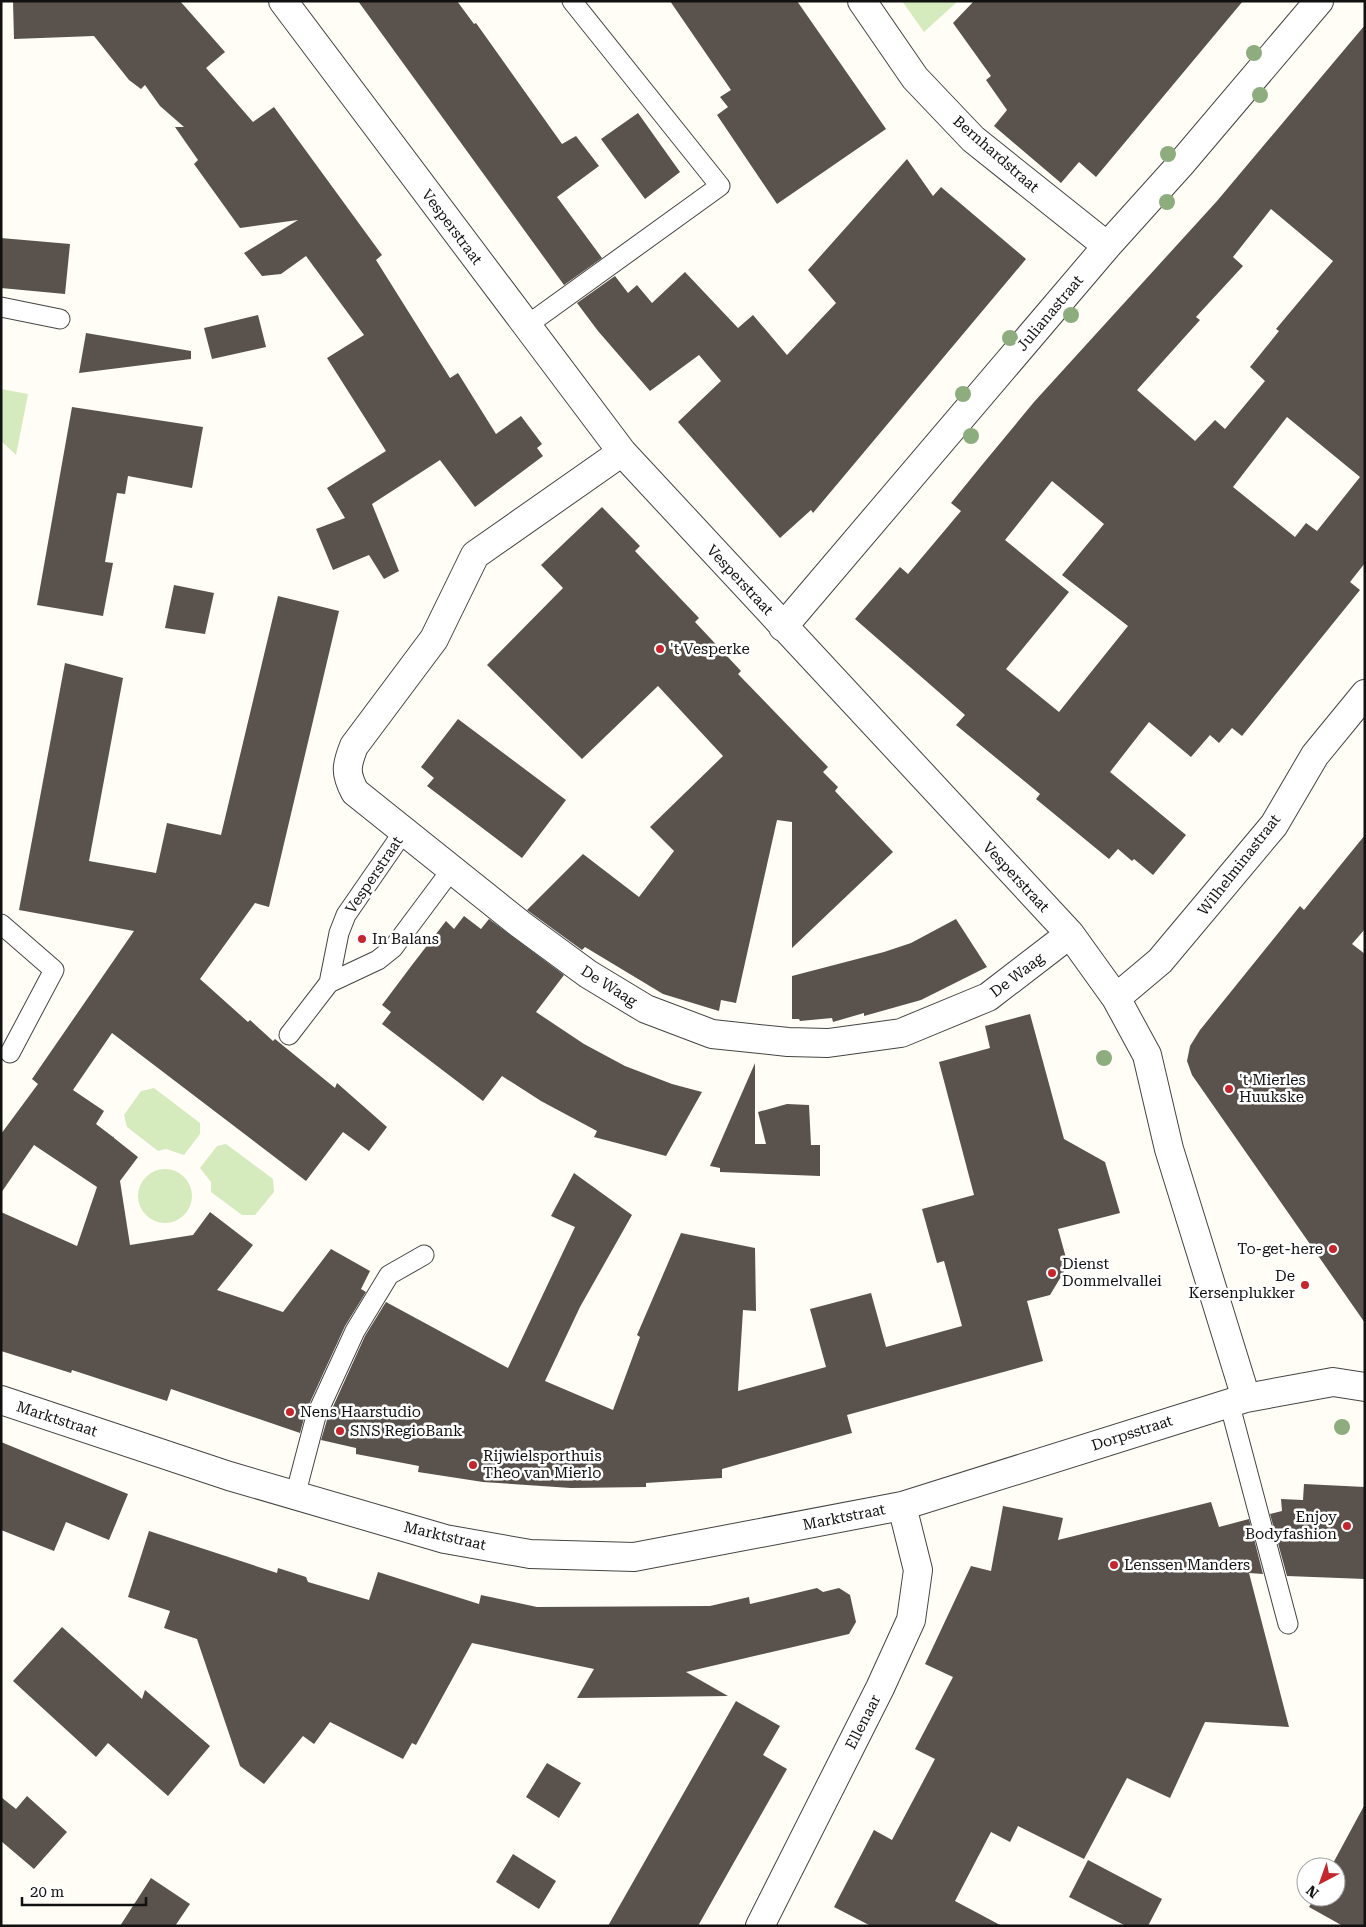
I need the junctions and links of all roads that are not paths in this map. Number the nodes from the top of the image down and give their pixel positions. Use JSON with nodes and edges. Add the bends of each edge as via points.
{"nodes":[{"id":1,"x":283,"y":1,"type":"edge"},
{"id":2,"x":572,"y":1,"type":"edge"},
{"id":3,"x":862,"y":1,"type":"edge"},
{"id":4,"x":1319,"y":1,"type":"edge"},
{"id":5,"x":1107,"y":246,"type":"junction"},
{"id":6,"x":1,"y":307,"type":"edge"},
{"id":7,"x":60,"y":319,"type":"dead end"},
{"id":8,"x":526,"y":326,"type":"junction"},
{"id":9,"x":622,"y":452,"type":"junction"},
{"id":10,"x":783,"y":627,"type":"junction"},
{"id":11,"x":1365,"y":694,"type":"edge"},
{"id":12,"x":404,"y":831,"type":"junction"},
{"id":13,"x":452,"y":869,"type":"junction"},
{"id":14,"x":1,"y":924,"type":"edge"},
{"id":15,"x":1070,"y":934,"type":"junction"},
{"id":16,"x":328,"y":983,"type":"junction"},
{"id":17,"x":1116,"y":998,"type":"junction"},
{"id":18,"x":289,"y":1035,"type":"dead end"},
{"id":19,"x":10,"y":1053,"type":"dead end"},
{"id":20,"x":424,"y":1255,"type":"dead end"},
{"id":21,"x":1365,"y":1387,"type":"edge"},
{"id":22,"x":1,"y":1400,"type":"edge"},
{"id":23,"x":1237,"y":1400,"type":"junction"},
{"id":24,"x":295,"y":1496,"type":"junction"},
{"id":25,"x":902,"y":1506,"type":"junction"},
{"id":26,"x":1288,"y":1624,"type":"dead end"},
{"id":27,"x":760,"y":1926,"type":"edge"}],
"edges":[{"from":1,"to":8,"type":"street","name":"Vesperstraat"},
{"from":2,"to":8,"type":"lane","via":[[720,186]]},
{"from":3,"to":5,"type":"street","name":"Bernhardstraat","via":[[915,78],[973,139]]},
{"from":4,"to":5,"type":"street","name":"Julianastraat"},
{"from":5,"to":10,"type":"street","name":"Julianastraat"},
{"from":6,"to":7,"type":"lane"},
{"from":8,"to":9,"type":"street","name":"Vesperstraat"},
{"from":9,"to":10,"type":"street","name":"Vesperstraat"},
{"from":9,"to":12,"type":"street","name":"De Waag","via":[[475,555],[434,639],[354,746],[348,763],[348,778],[355,792]]},
{"from":10,"to":15,"type":"street","name":"Vesperstraat"},
{"from":11,"to":17,"type":"street","name":"Wilhelminastraat","via":[[1315,755],[1274,826],[1160,961]]},
{"from":12,"to":13,"type":"street","name":"De Waag"},
{"from":12,"to":16,"type":"lane","name":"Vesperstraat","via":[[346,915]]},
{"from":13,"to":15,"type":"street","name":"De Waag","via":[[588,974],[646,1009],[712,1034],[788,1042],[828,1043],[901,1033],[988,997]]},
{"from":13,"to":16,"type":"lane","via":[[393,948],[378,960]]},
{"from":14,"to":19,"type":"lane","via":[[54,970]]},
{"from":15,"to":17,"type":"street","name":"Vesperstraat"},
{"from":16,"to":18,"type":"lane"},
{"from":17,"to":23,"type":"street","name":"Vesperstraat","via":[[1147,1055]]},
{"from":20,"to":24,"type":"lane","via":[[389,1275],[356,1331],[316,1416]]},
{"from":21,"to":23,"type":"street","name":"Dorpsstraat","via":[[1333,1382]]},
{"from":22,"to":24,"type":"street","name":"Marktstraat"},
{"from":23,"to":25,"type":"street","name":"Dorpsstraat"},
{"from":23,"to":26,"type":"lane"},
{"from":24,"to":25,"type":"street","name":"Marktstraat","via":[[445,1539],[530,1554],[634,1556]]},
{"from":25,"to":27,"type":"street","name":"Ellenaar","via":[[918,1570],[911,1620]]}]}
